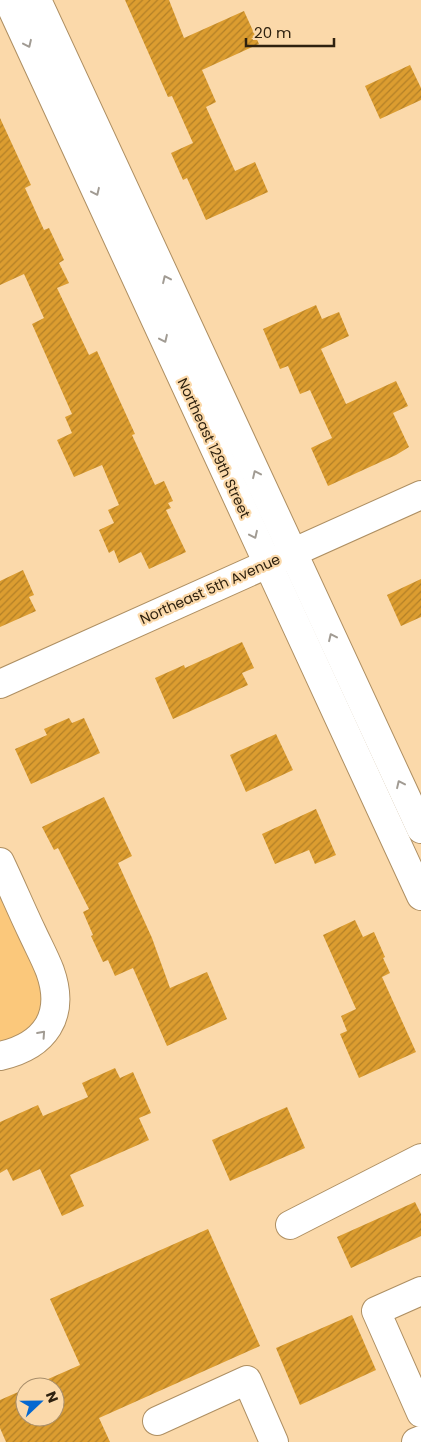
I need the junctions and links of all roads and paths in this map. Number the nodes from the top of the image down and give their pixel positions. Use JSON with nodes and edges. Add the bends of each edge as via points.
{"nodes":[{"id":1,"x":8,"y":0,"type":"edge"},
{"id":2,"x":37,"y":0,"type":"edge"},
{"id":3,"x":421,"y":495,"type":"edge"},
{"id":4,"x":293,"y":552,"type":"junction"},
{"id":5,"x":267,"y":564,"type":"junction"},
{"id":6,"x":0,"y":684,"type":"edge"},
{"id":7,"x":421,"y":829,"type":"edge"},
{"id":8,"x":0,"y":862,"type":"edge"},
{"id":9,"x":421,"y":896,"type":"edge"},
{"id":10,"x":0,"y":1056,"type":"edge"},
{"id":11,"x":421,"y":1158,"type":"edge"},
{"id":12,"x":290,"y":1225,"type":"dead end"},
{"id":13,"x":421,"y":1291,"type":"edge"},
{"id":14,"x":421,"y":1413,"type":"edge"},
{"id":15,"x":157,"y":1422,"type":"dead end"},
{"id":16,"x":421,"y":1440,"type":"edge"},
{"id":17,"x":274,"y":1442,"type":"edge"},
{"id":18,"x":416,"y":1442,"type":"edge"}],
"edges":[{"from":1,"to":5,"type":"street","name":"Northeast 129th Street","one_way":true},
{"from":4,"to":2,"type":"street","name":"Northeast 129th Street","one_way":true},
{"from":3,"to":4,"type":"street","name":"Northeast 5th Avenue"},
{"from":4,"to":5,"type":"street","name":"Northeast 5th Avenue"},
{"from":7,"to":4,"type":"street","name":"Northeast 129th Street","one_way":true},
{"from":5,"to":6,"type":"street","name":"Northeast 5th Avenue"},
{"from":5,"to":9,"type":"street","name":"Northeast 129th Street"},
{"from":10,"to":8,"type":"street","one_way":true,"via":[[34,1043],[48,1029],[54,1011],[55,992],[50,971]]},
{"from":11,"to":12,"type":"street"},
{"from":13,"to":14,"type":"street","via":[[376,1311]]},
{"from":15,"to":17,"type":"street","via":[[248,1380]]},
{"from":16,"to":18,"type":"street"}]}
